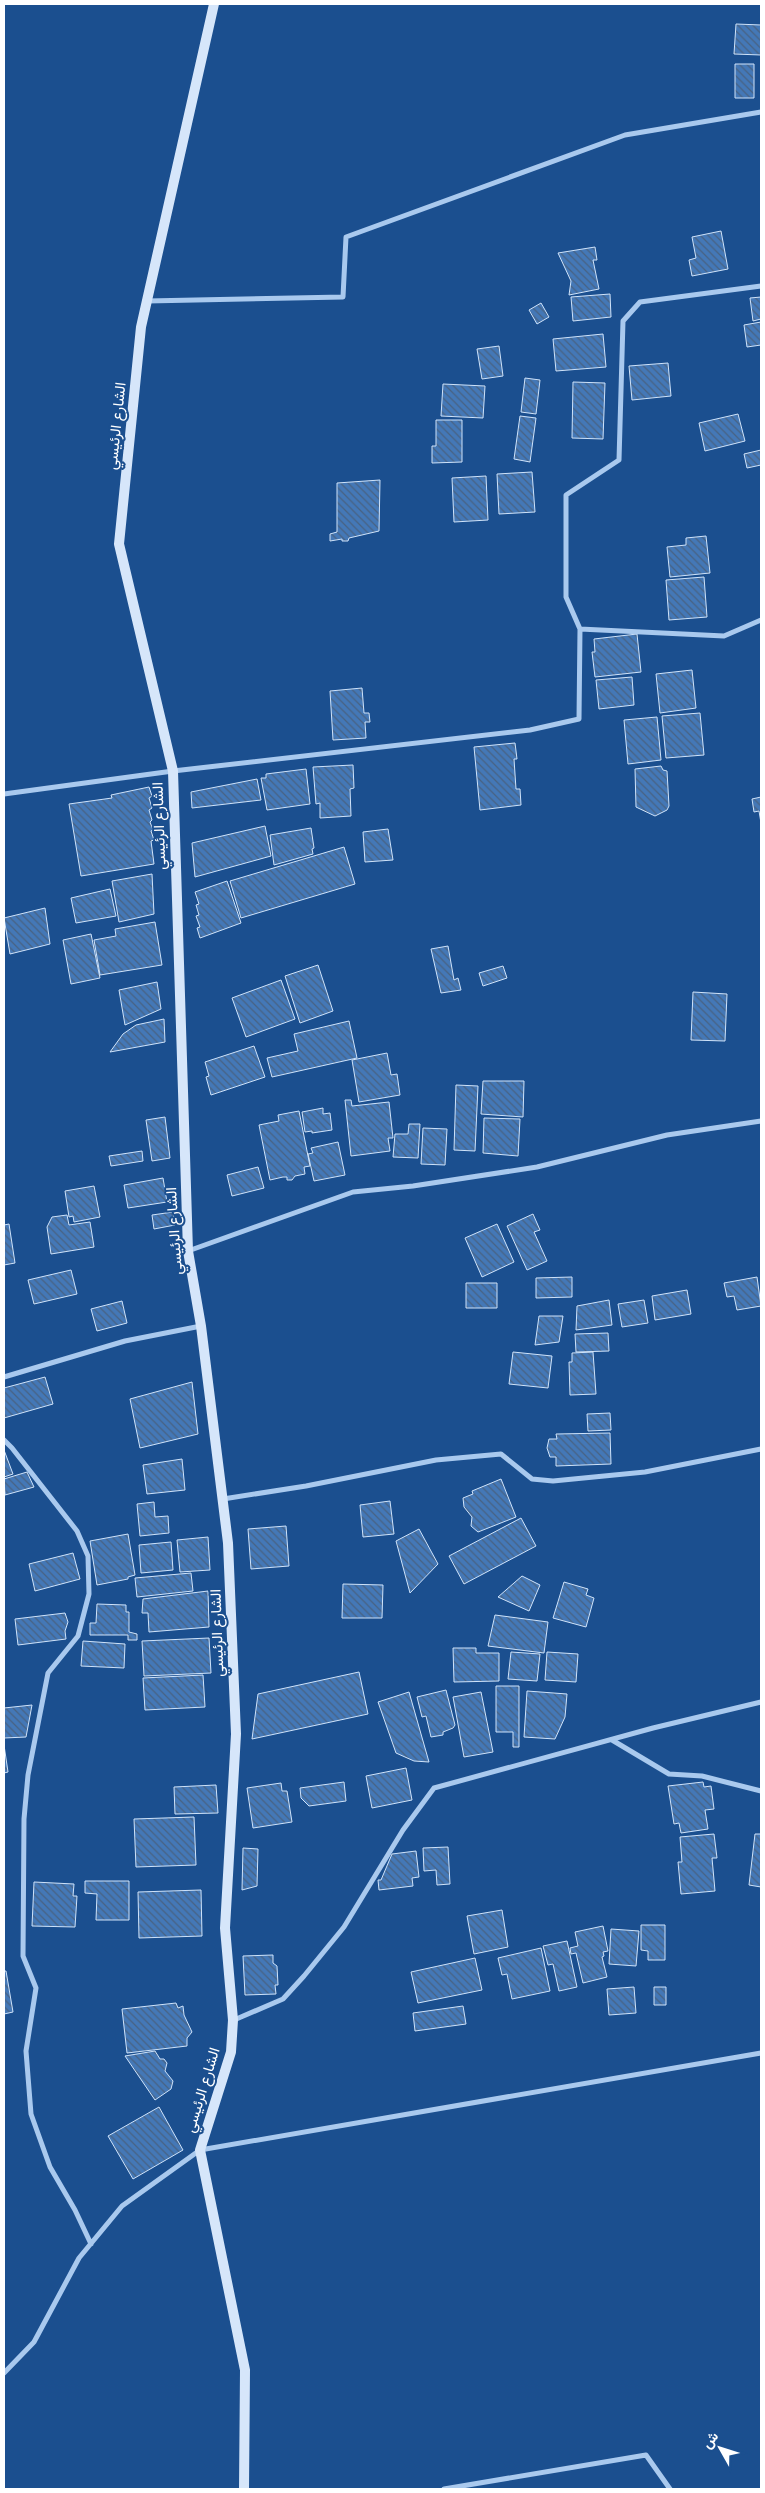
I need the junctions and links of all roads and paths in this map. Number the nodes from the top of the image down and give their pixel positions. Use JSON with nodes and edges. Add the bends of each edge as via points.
{"nodes":[{"id":1,"x":214,"y":4,"type":"edge"},
{"id":2,"x":761,"y":112,"type":"edge"},
{"id":3,"x":761,"y":286,"type":"edge"},
{"id":4,"x":147,"y":301,"type":"junction"},
{"id":5,"x":761,"y":620,"type":"edge"},
{"id":6,"x":580,"y":629,"type":"junction"},
{"id":7,"x":173,"y":771,"type":"junction"},
{"id":8,"x":4,"y":794,"type":"edge"},
{"id":9,"x":761,"y":1121,"type":"edge"},
{"id":10,"x":188,"y":1252,"type":"junction"},
{"id":11,"x":200,"y":1326,"type":"junction"},
{"id":12,"x":4,"y":1376,"type":"edge"},
{"id":13,"x":4,"y":1440,"type":"edge"},
{"id":14,"x":761,"y":1449,"type":"edge"},
{"id":15,"x":222,"y":1499,"type":"junction"},
{"id":16,"x":761,"y":1702,"type":"edge"},
{"id":17,"x":612,"y":1740,"type":"junction"},
{"id":18,"x":761,"y":1791,"type":"edge"},
{"id":19,"x":233,"y":2020,"type":"junction"},
{"id":20,"x":761,"y":2053,"type":"edge"},
{"id":21,"x":200,"y":2150,"type":"junction"},
{"id":22,"x":90,"y":2244,"type":"junction"},
{"id":23,"x":4,"y":2372,"type":"edge"},
{"id":24,"x":244,"y":2489,"type":"edge"},
{"id":25,"x":444,"y":2489,"type":"edge"},
{"id":26,"x":670,"y":2489,"type":"edge"}],
"edges":[{"from":1,"to":4,"type":"street","name":"الشارع الرئيسي"},
{"from":2,"to":4,"type":"street","via":[[625,134],[346,237],[343,297]]},
{"from":3,"to":6,"type":"street","via":[[640,302],[623,321],[619,460],[566,495],[566,597]]},
{"from":4,"to":7,"type":"street","name":"الشارع الرئيسي","via":[[119,544]]},
{"from":5,"to":6,"type":"street","via":[[724,636]]},
{"from":6,"to":7,"type":"street","via":[[579,719],[530,730]]},
{"from":7,"to":8,"type":"street"},
{"from":7,"to":10,"type":"street","name":"الشارع الرئيسي"},
{"from":9,"to":10,"type":"street","via":[[667,1135],[537,1167],[353,1192]]},
{"from":10,"to":11,"type":"street","name":"الشارع الرئيسي"},
{"from":11,"to":12,"type":"street","via":[[125,1341]]},
{"from":11,"to":15,"type":"street","name":"الشارع الرئيسي"},
{"from":13,"to":22,"type":"street","via":[[77,1531],[88,1556],[89,1594],[78,1636],[48,1673],[28,1775],[24,1819],[24,1956],[36,1988],[26,2051],[31,2114],[50,2167]]},
{"from":14,"to":15,"type":"street","via":[[645,1472],[553,1481],[532,1479],[501,1454],[436,1460]]},
{"from":15,"to":19,"type":"street","name":"الشارع الرئيسي","via":[[228,1543],[236,1734],[225,1928]]},
{"from":16,"to":17,"type":"street"},
{"from":17,"to":18,"type":"street","via":[[669,1774],[702,1776]]},
{"from":17,"to":19,"type":"street","via":[[434,1788],[403,1830],[344,1926],[304,1976],[283,1999]]},
{"from":19,"to":21,"type":"street","name":"الشارع الرئيسي","via":[[231,2052]]},
{"from":20,"to":21,"type":"street"},
{"from":21,"to":22,"type":"street","via":[[122,2206]]},
{"from":21,"to":24,"type":"street","name":"الشارع الرئيسي","via":[[245,2370]]},
{"from":22,"to":23,"type":"street","via":[[79,2258],[34,2342]]},
{"from":25,"to":26,"type":"street","via":[[646,2455]]}]}
